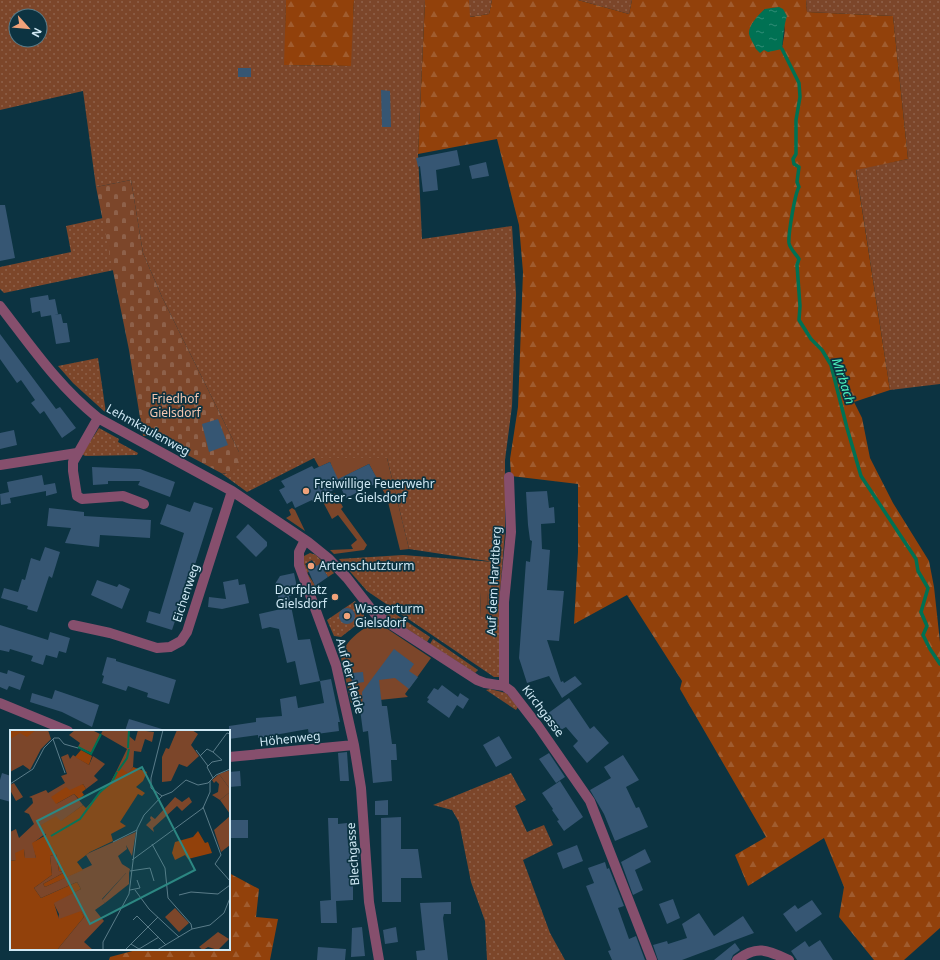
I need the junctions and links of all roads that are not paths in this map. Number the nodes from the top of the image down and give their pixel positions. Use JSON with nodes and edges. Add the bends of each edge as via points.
{"nodes":[{"id":1,"x":0,"y":306,"type":"edge"},
{"id":2,"x":98,"y":418,"type":"junction"},
{"id":3,"x":77,"y":453,"type":"junction"},
{"id":4,"x":0,"y":465,"type":"edge"},
{"id":5,"x":509,"y":477,"type":"dead end"},
{"id":6,"x":232,"y":491,"type":"junction"},
{"id":7,"x":144,"y":504,"type":"dead end"},
{"id":8,"x":305,"y":540,"type":"junction"},
{"id":9,"x":73,"y":625,"type":"dead end"},
{"id":10,"x":504,"y":686,"type":"junction"},
{"id":11,"x":0,"y":703,"type":"edge"},
{"id":12,"x":66,"y":730,"type":"edge"},
{"id":13,"x":354,"y":745,"type":"junction"},
{"id":14,"x":230,"y":757,"type":"edge"},
{"id":15,"x":379,"y":960,"type":"edge"},
{"id":16,"x":652,"y":960,"type":"edge"},
{"id":17,"x":737,"y":960,"type":"edge"},
{"id":18,"x":789,"y":960,"type":"edge"}],
"edges":[{"from":1,"to":2,"type":"street","name":"Lehmkaulenweg","via":[[47,369],[78,402]]},
{"from":2,"to":3,"type":"street"},
{"from":2,"to":6,"type":"street","name":"Lehmkaulenweg"},
{"from":3,"to":4,"type":"street"},
{"from":3,"to":7,"type":"street","via":[[73,462],[77,496],[82,499],[123,496]]},
{"from":5,"to":10,"type":"street","name":"Auf dem Hardtberg","via":[[511,532],[504,616]]},
{"from":6,"to":8,"type":"street"},
{"from":6,"to":9,"type":"street","name":"Eichenweg","via":[[187,632],[181,641],[170,648],[157,648],[110,633]]},
{"from":8,"to":10,"type":"street","name":"Kirchgasse","via":[[329,559],[375,614],[477,680],[485,684]]},
{"from":8,"to":13,"type":"street","name":"Auf der Heide","via":[[299,552],[299,565],[336,665]]},
{"from":10,"to":16,"type":"street","name":"Kirchgasse","via":[[512,691],[538,726],[590,802]]},
{"from":11,"to":12,"type":"street"},
{"from":13,"to":14,"type":"street","name":"Höhenweg"},
{"from":13,"to":15,"type":"street","name":"Blechgasse","via":[[361,788],[369,902]]},
{"from":17,"to":18,"type":"street","via":[[746,953],[759,950]]}]}
